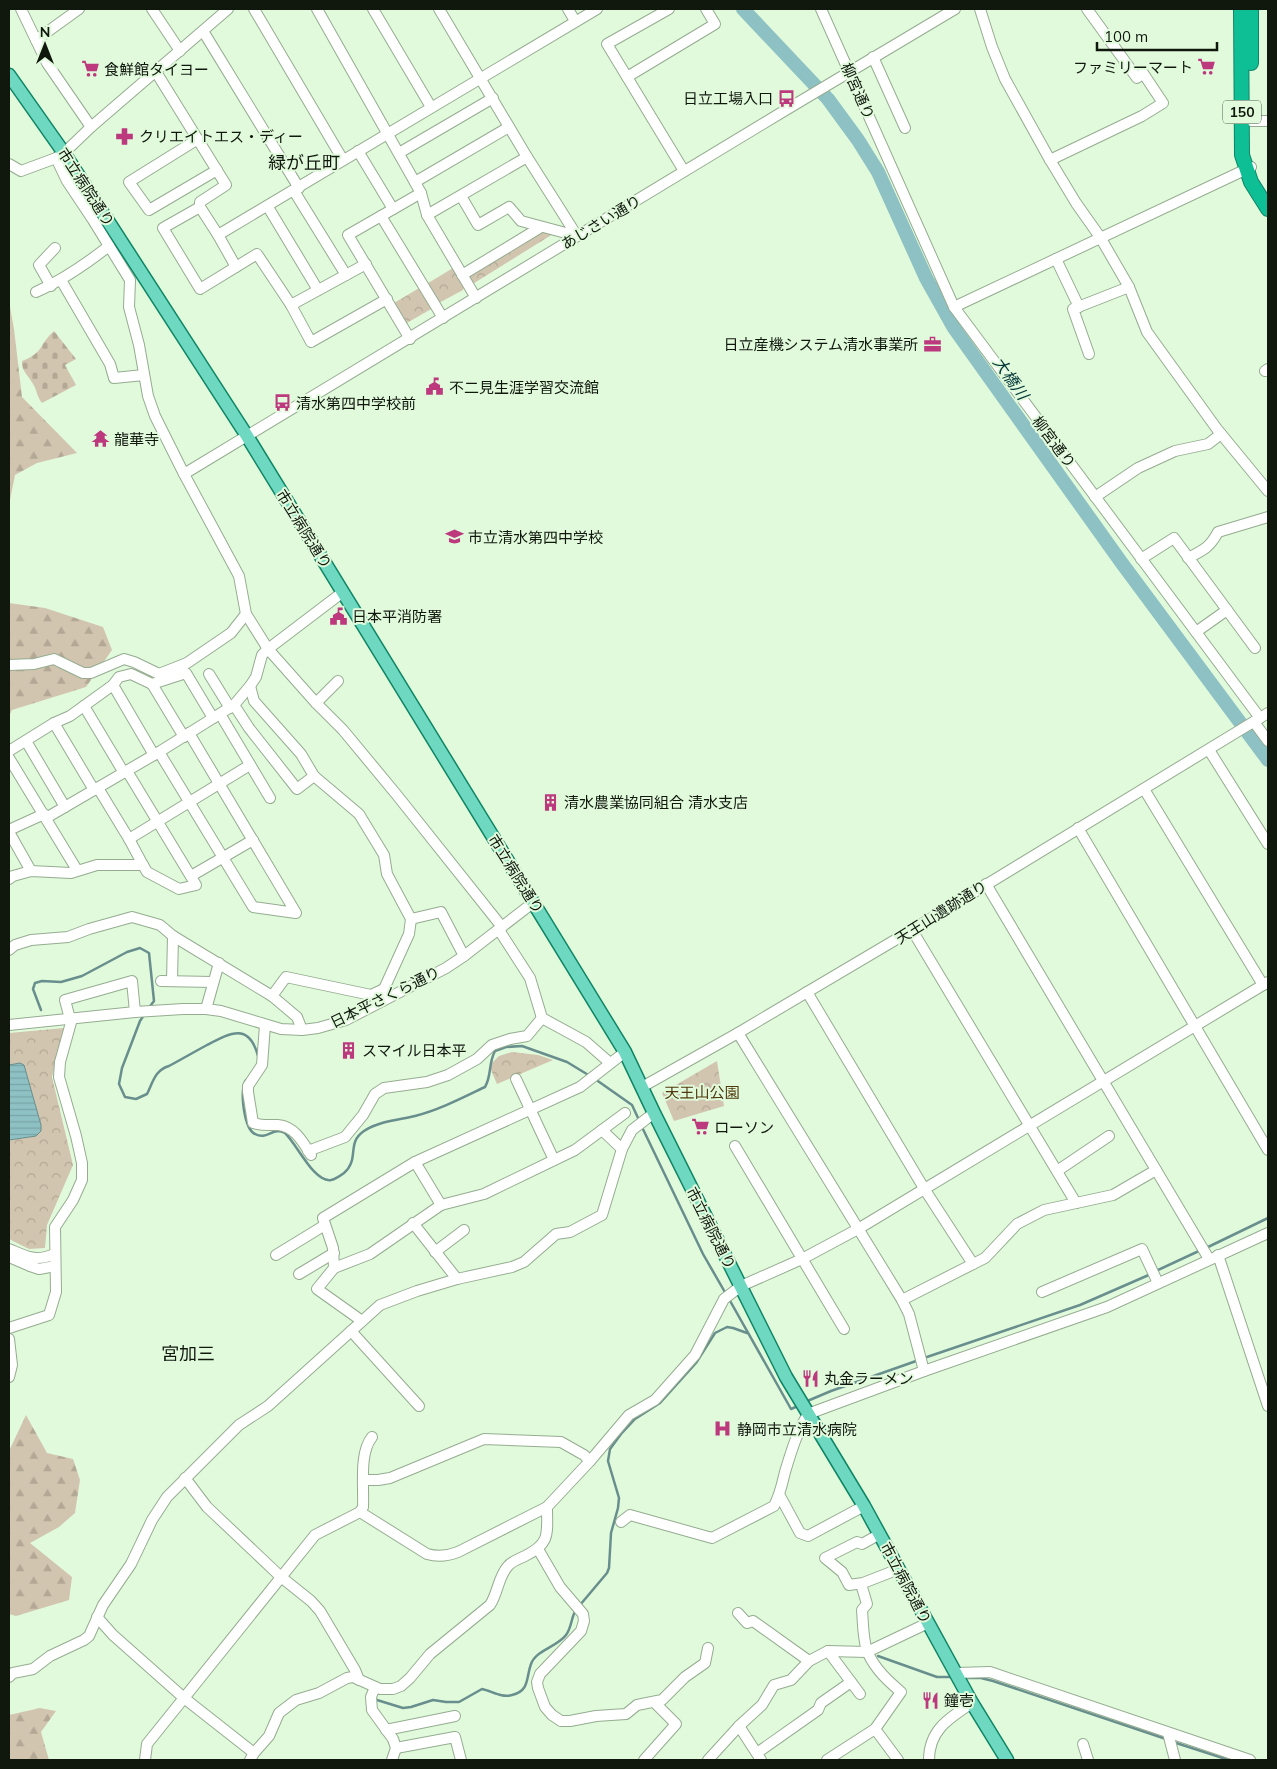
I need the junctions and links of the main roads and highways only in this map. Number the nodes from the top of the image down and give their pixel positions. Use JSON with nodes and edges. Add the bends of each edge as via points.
{"nodes":[{"id":1,"x":1241,"y":9,"type":"edge"},
{"id":2,"x":1251,"y":9,"type":"edge"},
{"id":3,"x":9,"y":74,"type":"edge"},
{"id":4,"x":1249,"y":168,"type":"junction"},
{"id":5,"x":1268,"y":193,"type":"edge"},
{"id":6,"x":1268,"y":209,"type":"edge"},
{"id":7,"x":1007,"y":1760,"type":"edge"}],
"edges":[{"from":1,"to":4,"type":"highway","number":"150","via":[[1242,155]]},
{"from":2,"to":4,"type":"highway","number":"150"},
{"from":3,"to":7,"type":"main road","name":"市立病院通り","via":[[247,436],[625,1052],[786,1377],[864,1506],[972,1703]]},
{"from":4,"to":5,"type":"highway","number":"150"},
{"from":4,"to":6,"type":"highway","number":"150","via":[[1251,182]]}]}
